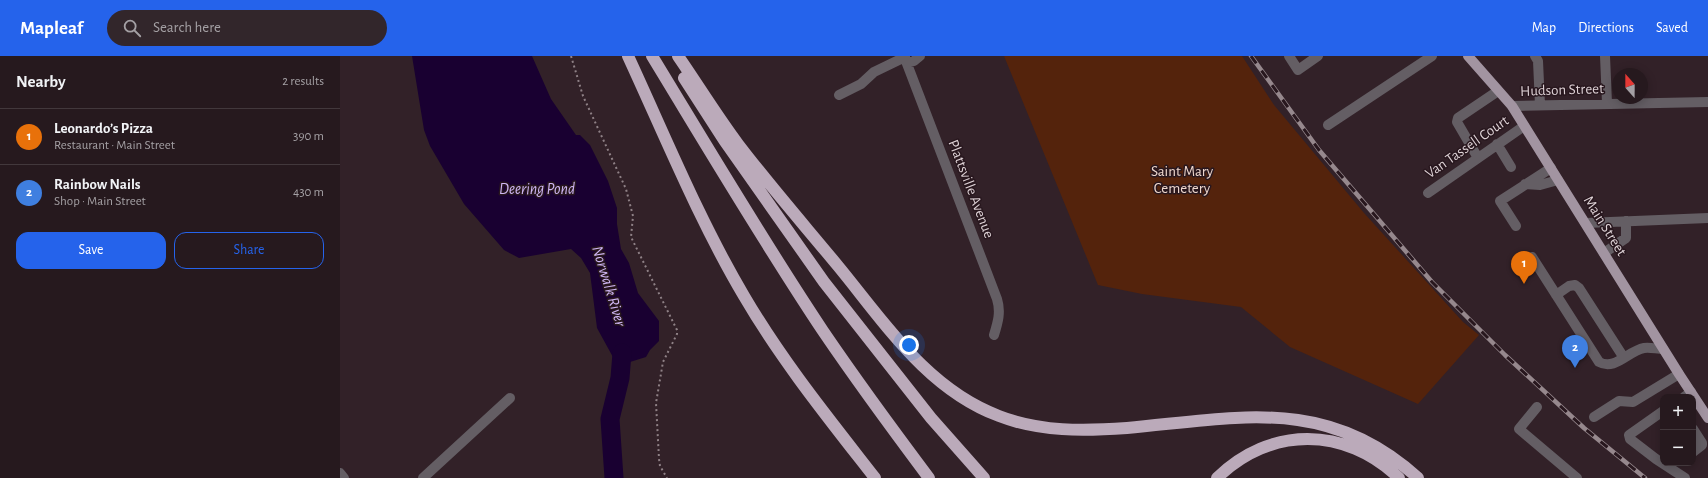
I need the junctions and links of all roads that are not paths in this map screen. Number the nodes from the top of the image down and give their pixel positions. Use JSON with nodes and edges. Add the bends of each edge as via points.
{"nodes":[{"id":1,"x":628,"y":56,"type":"edge"},
{"id":2,"x":652,"y":56,"type":"edge"},
{"id":3,"x":671,"y":56,"type":"edge"},
{"id":4,"x":678,"y":56,"type":"edge"},
{"id":5,"x":920,"y":56,"type":"edge"},
{"id":6,"x":1289,"y":56,"type":"edge"},
{"id":7,"x":1318,"y":56,"type":"edge"},
{"id":8,"x":1432,"y":56,"type":"edge"},
{"id":9,"x":1468,"y":56,"type":"edge"},
{"id":10,"x":1535,"y":56,"type":"edge"},
{"id":11,"x":1605,"y":56,"type":"edge"},
{"id":12,"x":905,"y":59,"type":"edge"},
{"id":13,"x":1498,"y":91,"type":"junction"},
{"id":14,"x":839,"y":95,"type":"dead end"},
{"id":15,"x":1708,"y":102,"type":"edge"},
{"id":16,"x":1607,"y":103,"type":"junction"},
{"id":17,"x":1540,"y":105,"type":"junction"},
{"id":18,"x":1512,"y":106,"type":"junction"},
{"id":19,"x":1328,"y":124,"type":"dead end"},
{"id":20,"x":1524,"y":126,"type":"junction"},
{"id":21,"x":1497,"y":144,"type":"junction"},
{"id":22,"x":1478,"y":158,"type":"junction"},
{"id":23,"x":1511,"y":167,"type":"dead end"},
{"id":24,"x":1551,"y":168,"type":"junction"},
{"id":25,"x":1558,"y":180,"type":"junction"},
{"id":26,"x":1525,"y":184,"type":"junction"},
{"id":27,"x":1428,"y":193,"type":"dead end"},
{"id":28,"x":1708,"y":218,"type":"edge"},
{"id":29,"x":1626,"y":221,"type":"junction"},
{"id":30,"x":1586,"y":223,"type":"junction"},
{"id":31,"x":1516,"y":226,"type":"dead end"},
{"id":32,"x":1604,"y":253,"type":"junction"},
{"id":33,"x":1532,"y":257,"type":"dead end"},
{"id":34,"x":1556,"y":295,"type":"junction"},
{"id":35,"x":994,"y":335,"type":"dead end"},
{"id":36,"x":1663,"y":349,"type":"junction"},
{"id":37,"x":1624,"y":358,"type":"junction"},
{"id":38,"x":1679,"y":374,"type":"junction"},
{"id":39,"x":1687,"y":394,"type":"edge"},
{"id":40,"x":510,"y":398,"type":"dead end"},
{"id":41,"x":1696,"y":405,"type":"edge"},
{"id":42,"x":1537,"y":407,"type":"dead end"},
{"id":43,"x":1660,"y":413,"type":"edge"},
{"id":44,"x":1594,"y":417,"type":"dead end"},
{"id":45,"x":1708,"y":418,"type":"edge"},
{"id":46,"x":1696,"y":434,"type":"edge"},
{"id":47,"x":1696,"y":450,"type":"edge"},
{"id":48,"x":1660,"y":460,"type":"edge"},
{"id":49,"x":1675,"y":466,"type":"edge"},
{"id":50,"x":340,"y":473,"type":"edge"},
{"id":51,"x":344,"y":478,"type":"edge"},
{"id":52,"x":423,"y":478,"type":"edge"},
{"id":53,"x":875,"y":478,"type":"edge"},
{"id":54,"x":929,"y":478,"type":"edge"},
{"id":55,"x":984,"y":478,"type":"edge"},
{"id":56,"x":1217,"y":478,"type":"edge"},
{"id":57,"x":1399,"y":478,"type":"edge"},
{"id":58,"x":1418,"y":478,"type":"edge"},
{"id":59,"x":1577,"y":478,"type":"edge"},
{"id":60,"x":1685,"y":478,"type":"edge"}],
"edges":[{"from":1,"to":53,"type":"highway","via":[[705,223],[744,297],[789,365]]},
{"from":2,"to":54,"type":"highway","via":[[823,330]]},
{"from":3,"to":55,"type":"highway","via":[[724,140],[824,282],[913,396]]},
{"from":4,"to":58,"type":"highway","via":[[738,144],[911,355],[945,387],[970,402],[1015,422],[1063,430],[1118,429],[1244,418],[1293,418],[1354,435],[1397,460]]},
{"from":5,"to":12,"type":"street","via":[[914,61]]},
{"from":6,"to":7,"type":"street","via":[[1298,70]]},
{"from":8,"to":19,"type":"street"},
{"from":9,"to":13,"type":"main road","name":"Main Street"},
{"from":10,"to":17,"type":"street","via":[[1538,61]]},
{"from":11,"to":16,"type":"street"},
{"from":12,"to":14,"type":"street","via":[[874,72],[861,84]]},
{"from":12,"to":35,"type":"street","name":"Plattsville Avenue","via":[[1000,308]]},
{"from":13,"to":18,"type":"main road","name":"Main Street"},
{"from":13,"to":22,"type":"street","via":[[1458,118],[1457,122]]},
{"from":15,"to":16,"type":"street","name":"Hudson Street"},
{"from":16,"to":17,"type":"street","name":"Hudson Street"},
{"from":17,"to":18,"type":"street","name":"Hudson Street"},
{"from":18,"to":20,"type":"main road","name":"Main Street"},
{"from":20,"to":21,"type":"street","name":"Van Tassell Court"},
{"from":20,"to":24,"type":"main road","name":"Main Street"},
{"from":21,"to":22,"type":"street","name":"Van Tassell Court"},
{"from":21,"to":23,"type":"street"},
{"from":22,"to":27,"type":"street","name":"Van Tassell Court"},
{"from":24,"to":25,"type":"main road","name":"Main Street"},
{"from":24,"to":26,"type":"street"},
{"from":25,"to":26,"type":"street","via":[[1540,185]]},
{"from":25,"to":30,"type":"main road","name":"Main Street"},
{"from":26,"to":31,"type":"street","via":[[1500,201]]},
{"from":28,"to":29,"type":"street"},
{"from":29,"to":30,"type":"street"},
{"from":29,"to":32,"type":"street","via":[[1626,238]]},
{"from":30,"to":32,"type":"main road","name":"Main Street"},
{"from":32,"to":36,"type":"main road","name":"Main Street"},
{"from":33,"to":34,"type":"street"},
{"from":34,"to":37,"type":"street","via":[[1599,362],[1613,364]]},
{"from":34,"to":37,"type":"street","via":[[1569,286],[1575,285],[1579,288]]},
{"from":36,"to":37,"type":"street","via":[[1644,348]]},
{"from":36,"to":38,"type":"main road","name":"Main Street"},
{"from":38,"to":39,"type":"main road","name":"Main Street"},
{"from":38,"to":44,"type":"street","via":[[1633,402],[1619,401]]},
{"from":40,"to":52,"type":"street"},
{"from":41,"to":45,"type":"main road","name":"Main Street"},
{"from":42,"to":59,"type":"street","via":[[1519,429]]},
{"from":43,"to":48,"type":"street","via":[[1628,434],[1630,439]]},
{"from":46,"to":47,"type":"street","via":[[1702,445]]},
{"from":49,"to":60,"type":"street"},
{"from":50,"to":51,"type":"street"},
{"from":56,"to":57,"type":"highway","via":[[1228,467],[1256,449],[1282,441],[1313,438],[1358,450]]}]}
